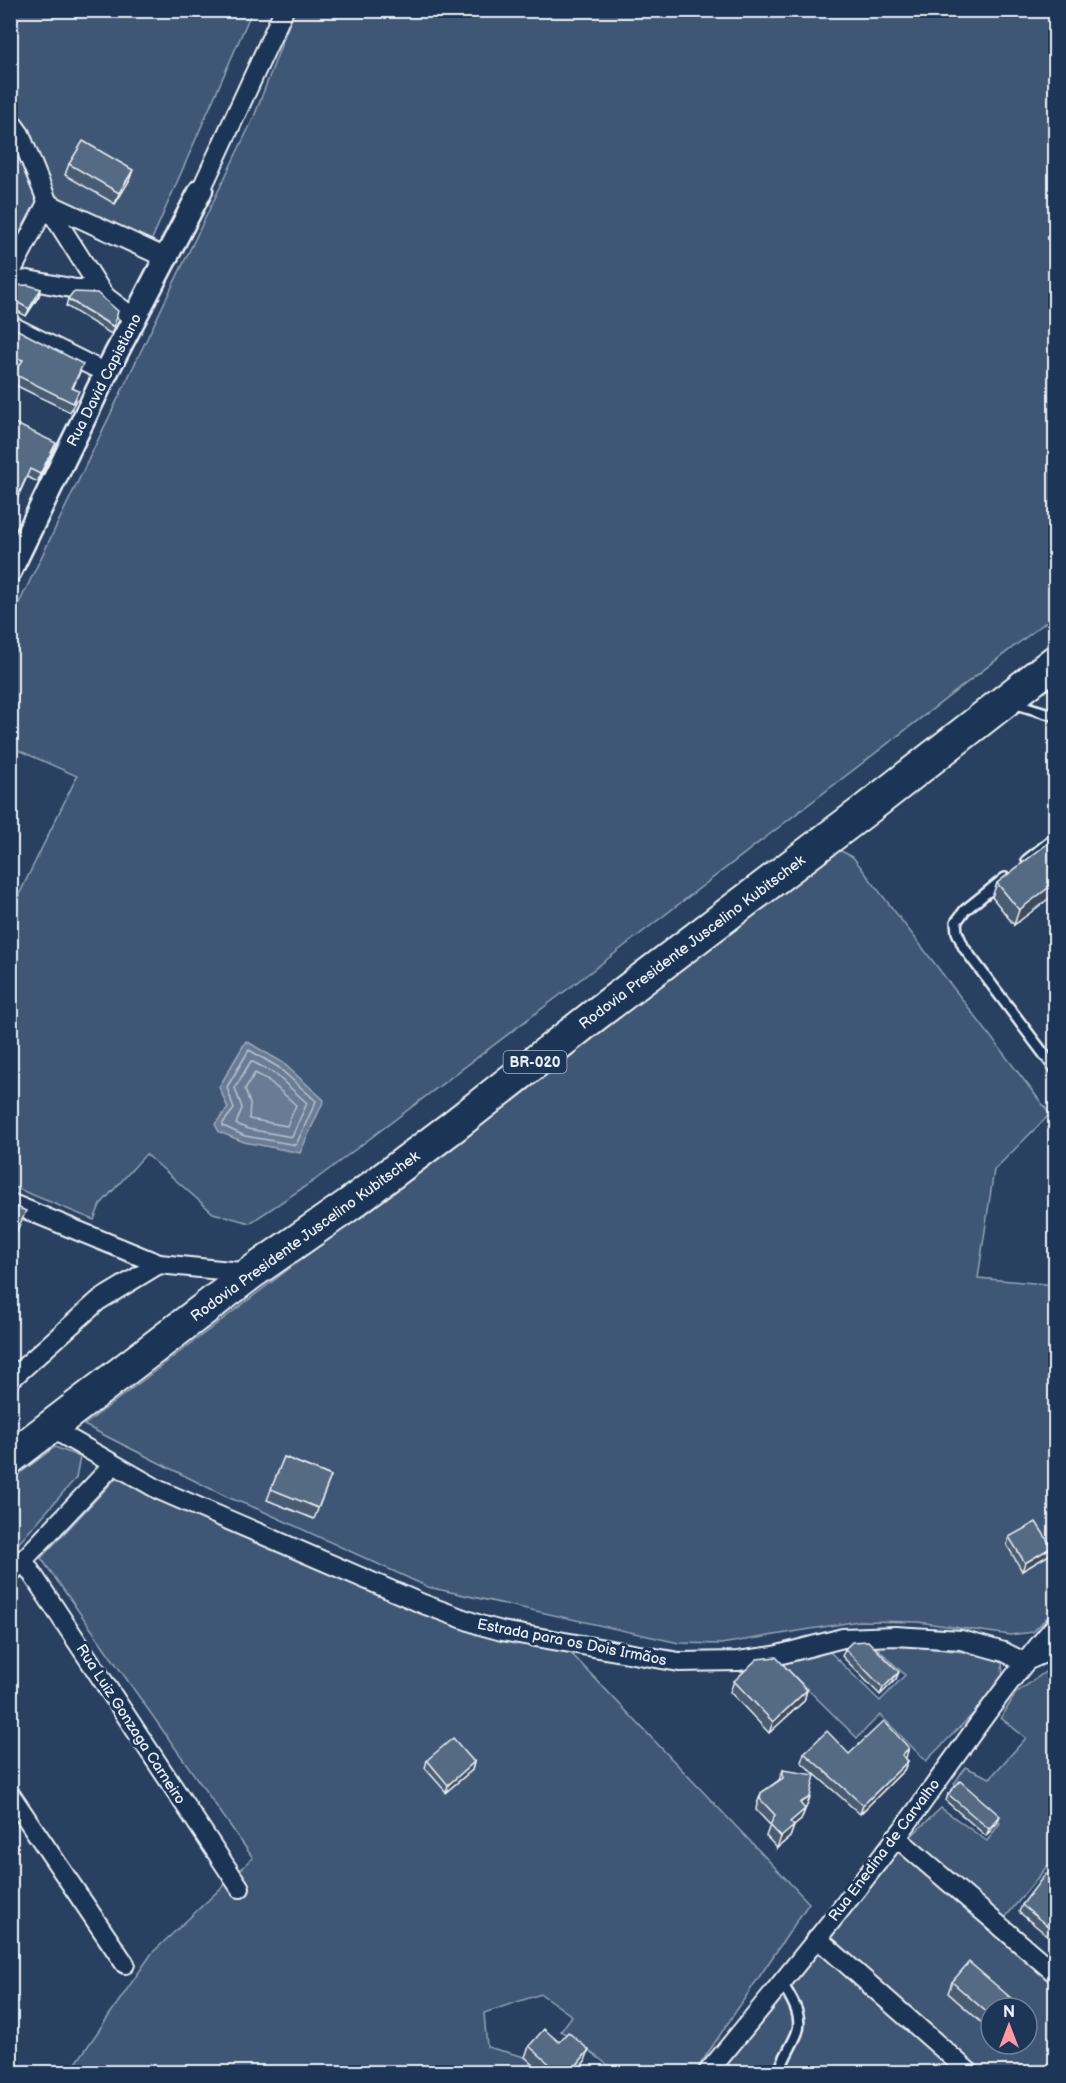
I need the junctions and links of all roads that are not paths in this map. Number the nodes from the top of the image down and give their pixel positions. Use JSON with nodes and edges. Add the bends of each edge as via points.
{"nodes":[{"id":1,"x":285,"y":10,"type":"edge"},
{"id":2,"x":10,"y":120,"type":"edge"},
{"id":3,"x":201,"y":190,"type":"joint"},
{"id":4,"x":47,"y":203,"type":"junction"},
{"id":5,"x":166,"y":258,"type":"junction"},
{"id":6,"x":10,"y":274,"type":"edge"},
{"id":7,"x":10,"y":283,"type":"edge"},
{"id":8,"x":100,"y":289,"type":"junction"},
{"id":9,"x":135,"y":319,"type":"junction"},
{"id":10,"x":10,"y":325,"type":"edge"},
{"id":11,"x":106,"y":373,"type":"junction"},
{"id":12,"x":10,"y":571,"type":"edge"},
{"id":13,"x":1056,"y":662,"type":"edge"},
{"id":14,"x":1005,"y":700,"type":"junction"},
{"id":15,"x":1056,"y":716,"type":"edge"},
{"id":16,"x":1056,"y":837,"type":"edge"},
{"id":17,"x":1019,"y":866,"type":"edge"},
{"id":18,"x":1010,"y":873,"type":"edge"},
{"id":19,"x":1056,"y":1070,"type":"edge"},
{"id":20,"x":10,"y":1203,"type":"edge"},
{"id":21,"x":159,"y":1264,"type":"junction"},
{"id":22,"x":251,"y":1273,"type":"junction"},
{"id":23,"x":15,"y":1370,"type":"edge"},
{"id":24,"x":49,"y":1427,"type":"junction"},
{"id":25,"x":10,"y":1458,"type":"edge"},
{"id":26,"x":113,"y":1465,"type":"junction"},
{"id":27,"x":17,"y":1567,"type":"edge"},
{"id":28,"x":1056,"y":1625,"type":"edge"},
{"id":29,"x":1056,"y":1648,"type":"edge"},
{"id":30,"x":1024,"y":1662,"type":"junction"},
{"id":31,"x":10,"y":1794,"type":"edge"},
{"id":32,"x":897,"y":1837,"type":"junction"},
{"id":33,"x":240,"y":1888,"type":"dead end"},
{"id":34,"x":817,"y":1938,"type":"junction"},
{"id":35,"x":125,"y":1964,"type":"dead end"},
{"id":36,"x":1054,"y":1970,"type":"edge"},
{"id":37,"x":782,"y":1983,"type":"junction"},
{"id":38,"x":967,"y":2072,"type":"edge"},
{"id":39,"x":708,"y":2073,"type":"edge"},
{"id":40,"x":779,"y":2073,"type":"edge"}],
"edges":[{"from":1,"to":3,"type":"street"},
{"from":2,"to":4,"type":"street","via":[[20,134]]},
{"from":3,"to":5,"type":"street","name":"Rua David Capistiano"},
{"from":4,"to":5,"type":"street"},
{"from":4,"to":6,"type":"street"},
{"from":4,"to":8,"type":"street"},
{"from":5,"to":9,"type":"street","name":"Rua David Capistiano"},
{"from":7,"to":8,"type":"street","via":[[28,280]]},
{"from":8,"to":9,"type":"street"},
{"from":9,"to":11,"type":"street","name":"Rua David Capistiano"},
{"from":10,"to":11,"type":"street"},
{"from":11,"to":12,"type":"street","name":"Rua David Capistiano"},
{"from":13,"to":14,"type":"highway","name":"Rodovia Presidente Juscelino Kubitschek","number":"BR-020"},
{"from":14,"to":15,"type":"lane"},
{"from":14,"to":22,"type":"highway","name":"Rodovia Presidente Juscelino Kubitschek","number":"BR-020","via":[[451,1128]]},
{"from":16,"to":17,"type":"lane"},
{"from":18,"to":19,"type":"lane","via":[[965,910],[956,922],[957,932],[964,948]]},
{"from":20,"to":21,"type":"street"},
{"from":21,"to":22,"type":"street"},
{"from":21,"to":23,"type":"street","via":[[98,1302]]},
{"from":22,"to":24,"type":"highway","name":"Rodovia Presidente Juscelino Kubitschek","number":"BR-020"},
{"from":24,"to":25,"type":"highway","name":"Rodovia Presidente Juscelino Kubitschek","number":"BR-020"},
{"from":24,"to":26,"type":"street","name":"Estrada para os Dois Irmãos"},
{"from":26,"to":27,"type":"street"},
{"from":26,"to":30,"type":"street","name":"Estrada para os Dois Irmãos","via":[[218,1517],[423,1604],[512,1633],[679,1662],[738,1661],[843,1638],[895,1636],[961,1640]]},
{"from":27,"to":33,"type":"street","name":"Rua Luiz Gonzaga Carneiro"},
{"from":28,"to":30,"type":"street","name":"Rua Enedina de Carvalho"},
{"from":29,"to":30,"type":"street"},
{"from":30,"to":32,"type":"street","name":"Rua Enedina de Carvalho"},
{"from":31,"to":35,"type":"street"},
{"from":32,"to":34,"type":"street","name":"Rua Enedina de Carvalho"},
{"from":32,"to":36,"type":"street"},
{"from":34,"to":37,"type":"street","name":"Rua Enedina de Carvalho"},
{"from":34,"to":38,"type":"street"},
{"from":37,"to":39,"type":"street","name":"Rua Enedina de Carvalho"},
{"from":37,"to":40,"type":"lane","via":[[796,2007],[799,2026]]}]}
